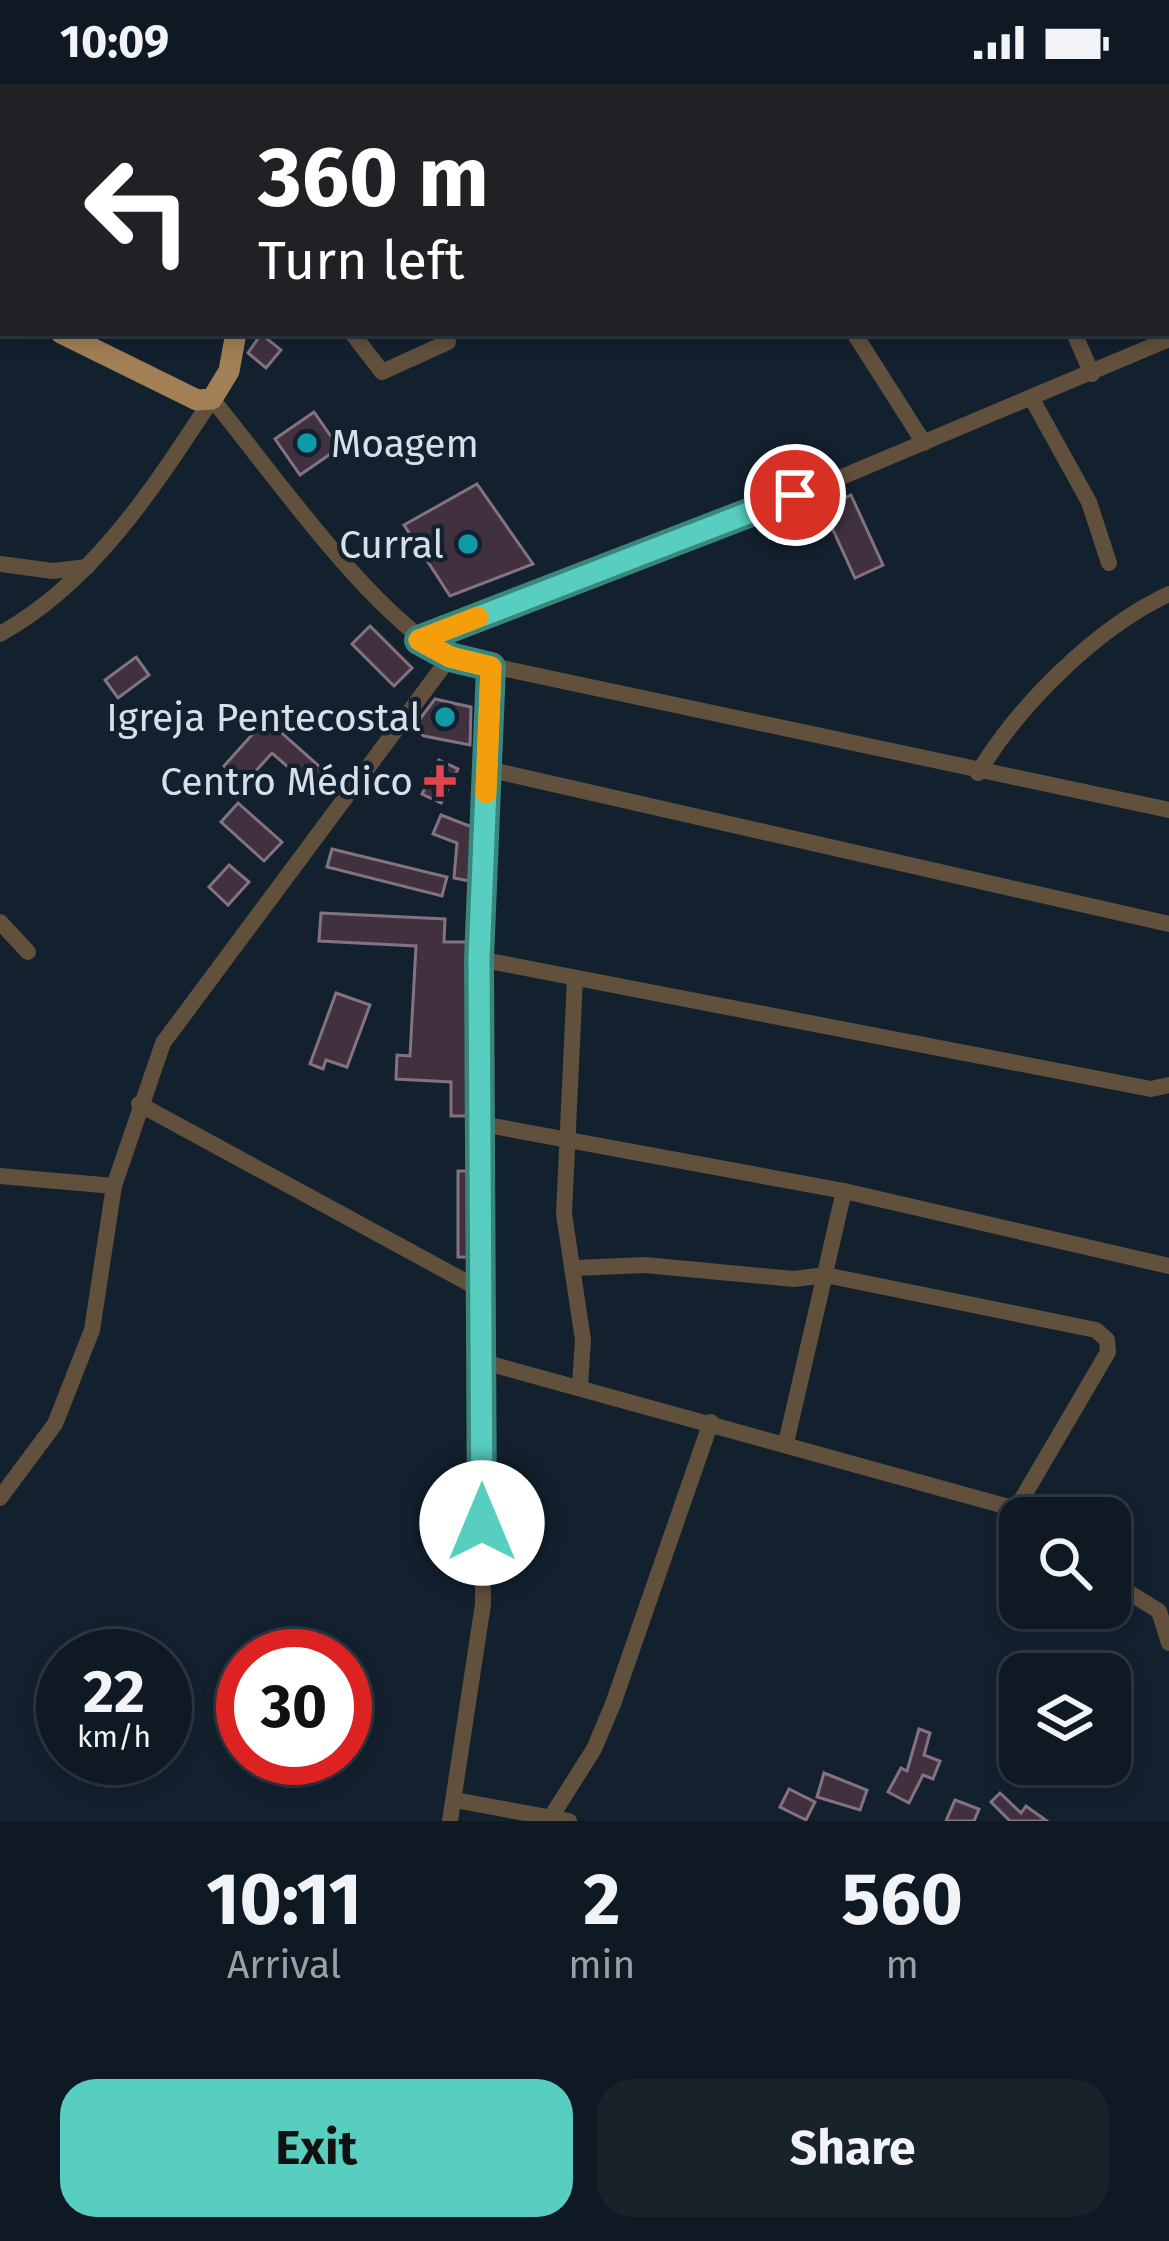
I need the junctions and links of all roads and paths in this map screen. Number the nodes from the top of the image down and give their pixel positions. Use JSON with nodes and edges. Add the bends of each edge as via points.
{"nodes":[{"id":1,"x":68,"y":336,"type":"edge"},
{"id":2,"x":235,"y":336,"type":"edge"},
{"id":3,"x":354,"y":336,"type":"edge"},
{"id":4,"x":856,"y":336,"type":"edge"},
{"id":5,"x":1075,"y":336,"type":"edge"},
{"id":6,"x":1169,"y":339,"type":"edge"},
{"id":7,"x":448,"y":342,"type":"dead end"},
{"id":8,"x":1093,"y":374,"type":"junction"},
{"id":9,"x":1031,"y":399,"type":"junction"},
{"id":10,"x":212,"y":400,"type":"junction"},
{"id":11,"x":924,"y":443,"type":"junction"},
{"id":12,"x":1109,"y":563,"type":"dead end"},
{"id":13,"x":0,"y":564,"type":"edge"},
{"id":14,"x":87,"y":567,"type":"junction"},
{"id":15,"x":1169,"y":594,"type":"edge"},
{"id":16,"x":0,"y":634,"type":"edge"},
{"id":17,"x":419,"y":640,"type":"junction"},
{"id":18,"x":450,"y":657,"type":"junction"},
{"id":19,"x":491,"y":667,"type":"junction"},
{"id":20,"x":487,"y":769,"type":"junction"},
{"id":21,"x":978,"y":772,"type":"junction"},
{"id":22,"x":1169,"y":810,"type":"edge"},
{"id":23,"x":0,"y":922,"type":"edge"},
{"id":24,"x":1169,"y":924,"type":"edge"},
{"id":25,"x":28,"y":952,"type":"dead end"},
{"id":26,"x":479,"y":959,"type":"junction"},
{"id":27,"x":575,"y":978,"type":"junction"},
{"id":28,"x":1169,"y":1084,"type":"edge"},
{"id":29,"x":139,"y":1103,"type":"junction"},
{"id":30,"x":482,"y":1124,"type":"junction"},
{"id":31,"x":570,"y":1142,"type":"junction"},
{"id":32,"x":0,"y":1176,"type":"edge"},
{"id":33,"x":114,"y":1186,"type":"junction"},
{"id":34,"x":844,"y":1191,"type":"junction"},
{"id":35,"x":1169,"y":1266,"type":"edge"},
{"id":36,"x":575,"y":1268,"type":"junction"},
{"id":37,"x":825,"y":1275,"type":"junction"},
{"id":38,"x":483,"y":1291,"type":"junction"},
{"id":39,"x":480,"y":1361,"type":"junction"},
{"id":40,"x":580,"y":1385,"type":"junction"},
{"id":41,"x":711,"y":1422,"type":"junction"},
{"id":42,"x":786,"y":1443,"type":"junction"},
{"id":43,"x":1023,"y":1497,"type":"edge"},
{"id":44,"x":0,"y":1498,"type":"edge"},
{"id":45,"x":999,"y":1503,"type":"edge"},
{"id":46,"x":1131,"y":1594,"type":"edge"},
{"id":47,"x":1169,"y":1643,"type":"edge"},
{"id":48,"x":455,"y":1800,"type":"junction"},
{"id":49,"x":560,"y":1819,"type":"edge"},
{"id":50,"x":450,"y":1821,"type":"edge"}],
"edges":[{"from":1,"to":10,"type":"main road","via":[[183,395]]},
{"from":2,"to":10,"type":"main road"},
{"from":3,"to":7,"type":"street","via":[[382,372]]},
{"from":4,"to":11,"type":"street"},
{"from":5,"to":8,"type":"street"},
{"from":6,"to":8,"type":"street"},
{"from":8,"to":9,"type":"street"},
{"from":9,"to":11,"type":"street"},
{"from":9,"to":12,"type":"street","via":[[1089,502]]},
{"from":10,"to":14,"type":"street","via":[[132,517]]},
{"from":10,"to":17,"type":"street"},
{"from":11,"to":17,"type":"street"},
{"from":13,"to":14,"type":"street"},
{"from":14,"to":16,"type":"street"},
{"from":15,"to":21,"type":"street","via":[[1087,650]]},
{"from":17,"to":18,"type":"street"},
{"from":18,"to":19,"type":"street"},
{"from":18,"to":29,"type":"street","via":[[163,1043]]},
{"from":19,"to":20,"type":"street"},
{"from":19,"to":21,"type":"street"},
{"from":20,"to":24,"type":"street"},
{"from":20,"to":26,"type":"street"},
{"from":21,"to":22,"type":"street"},
{"from":23,"to":25,"type":"street"},
{"from":26,"to":27,"type":"street"},
{"from":26,"to":30,"type":"street"},
{"from":27,"to":28,"type":"street","via":[[1151,1089]]},
{"from":27,"to":31,"type":"street"},
{"from":29,"to":33,"type":"street"},
{"from":29,"to":38,"type":"street"},
{"from":30,"to":31,"type":"street"},
{"from":30,"to":38,"type":"street"},
{"from":31,"to":34,"type":"street"},
{"from":31,"to":36,"type":"street","via":[[564,1214]]},
{"from":32,"to":33,"type":"street"},
{"from":33,"to":44,"type":"street","via":[[92,1330],[55,1424]]},
{"from":34,"to":35,"type":"street"},
{"from":34,"to":37,"type":"street"},
{"from":36,"to":37,"type":"street"},
{"from":36,"to":40,"type":"street"},
{"from":37,"to":42,"type":"street"},
{"from":37,"to":43,"type":"street","via":[[1052,1318],[1107,1340],[1099,1369]]},
{"from":38,"to":39,"type":"street"},
{"from":39,"to":40,"type":"street"},
{"from":39,"to":48,"type":"street","via":[[483,1604]]},
{"from":40,"to":41,"type":"street"},
{"from":41,"to":42,"type":"street"},
{"from":41,"to":49,"type":"street","via":[[613,1704]]},
{"from":42,"to":45,"type":"street"},
{"from":46,"to":47,"type":"street","via":[[1159,1611]]},
{"from":48,"to":49,"type":"street"},
{"from":48,"to":50,"type":"street"}]}
